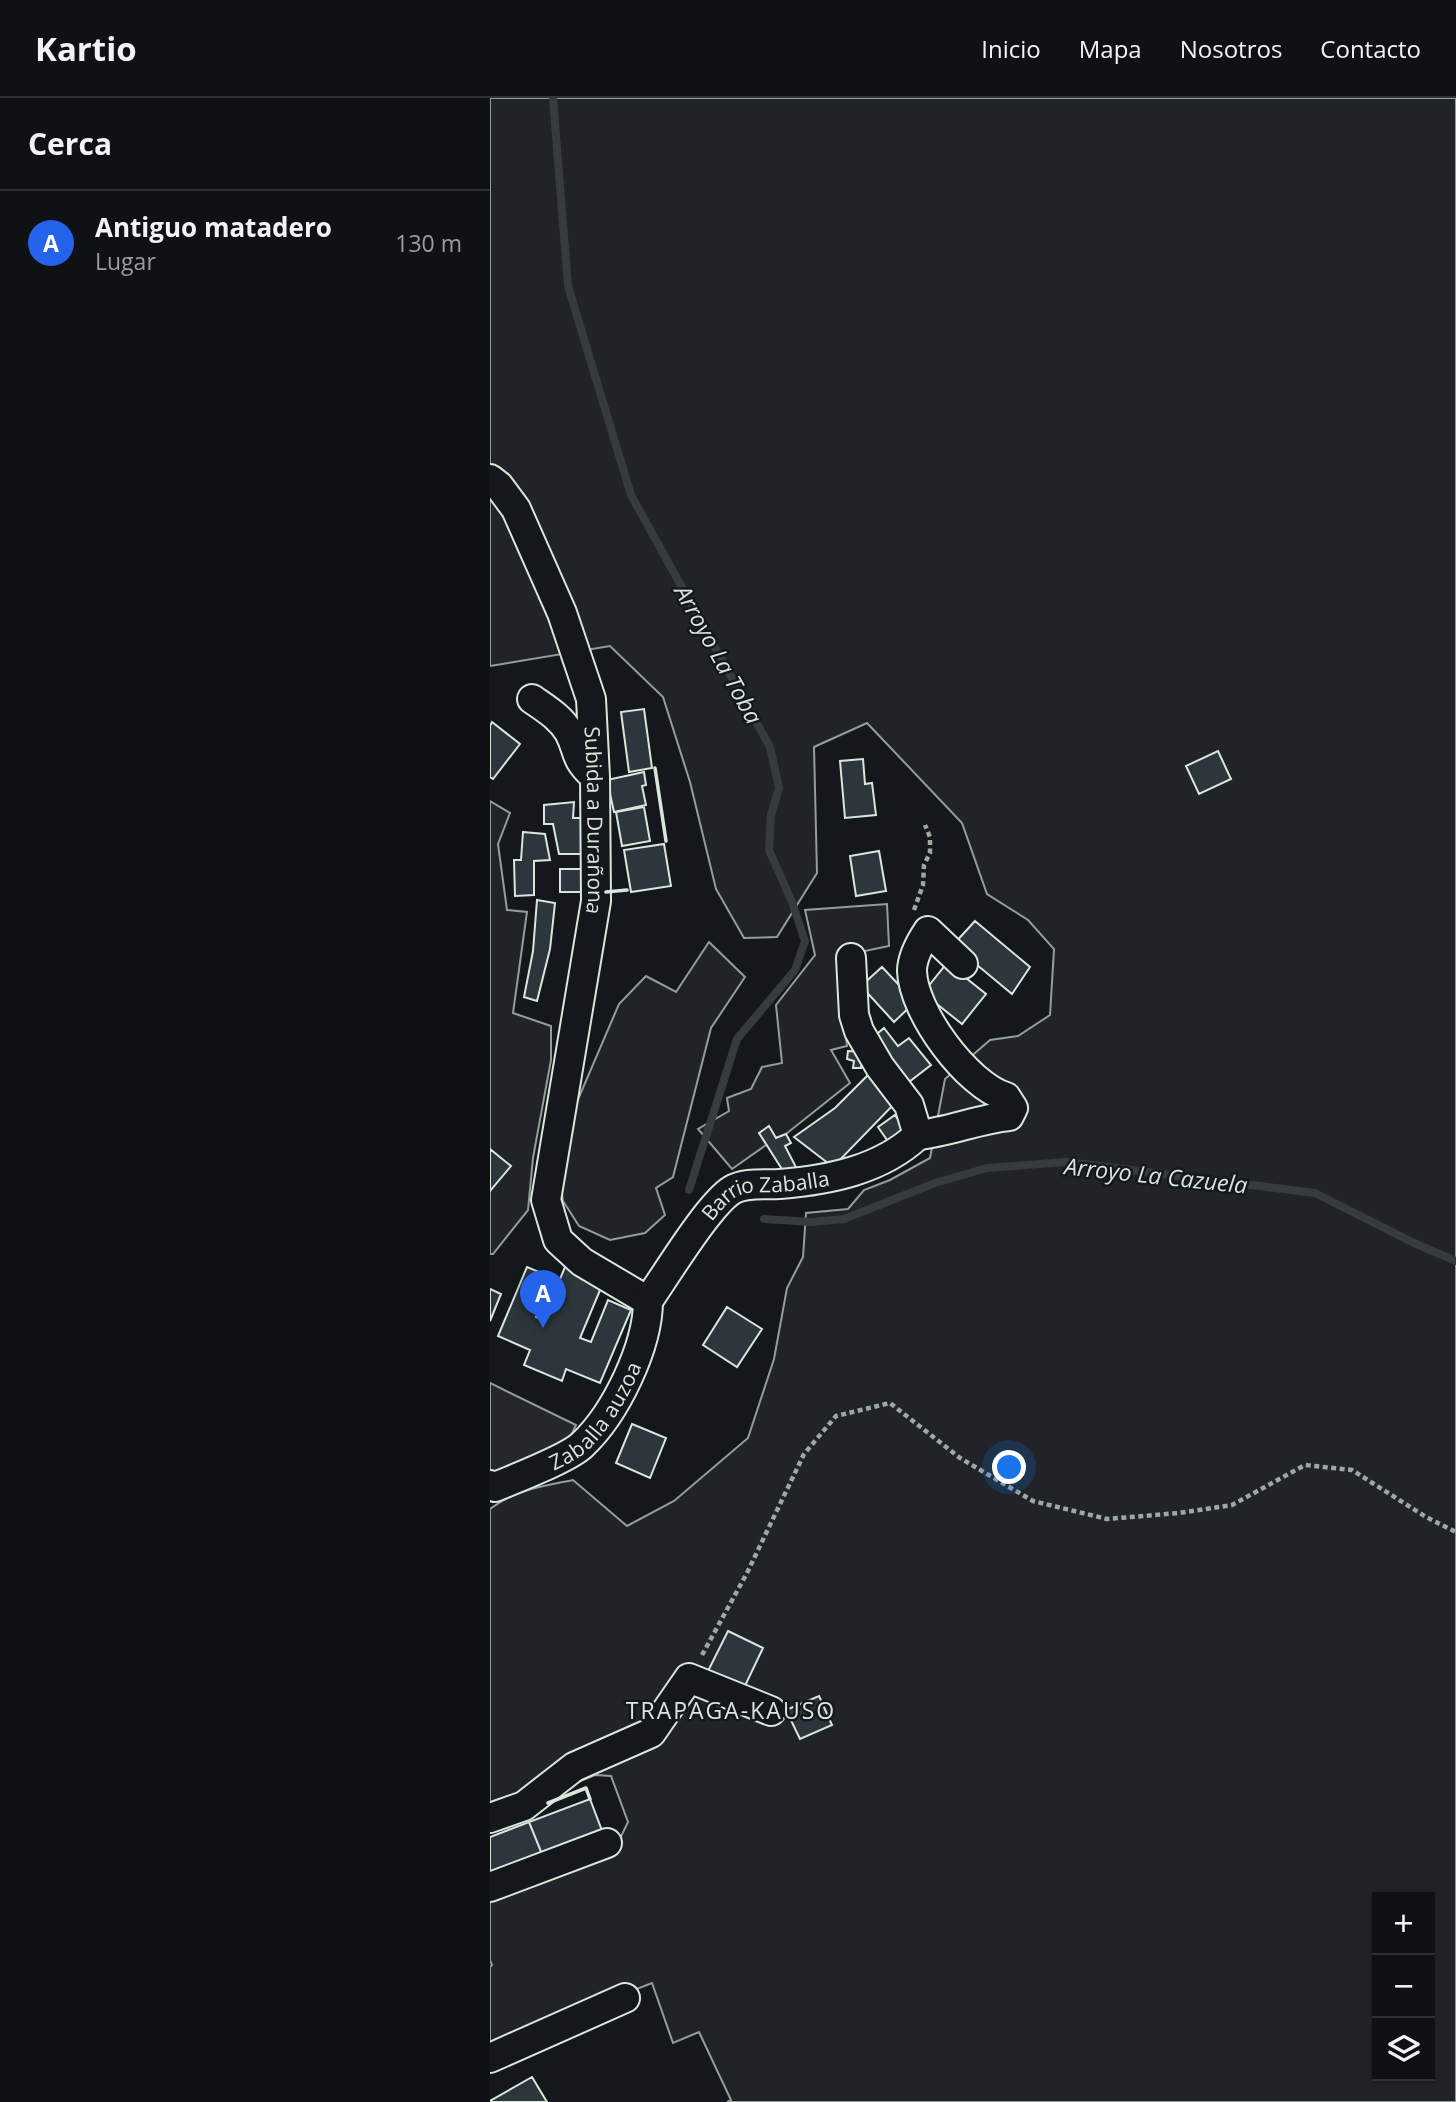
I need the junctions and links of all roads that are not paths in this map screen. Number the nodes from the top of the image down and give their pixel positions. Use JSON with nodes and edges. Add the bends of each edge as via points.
{"nodes":[{"id":1,"x":490,"y":479,"type":"edge"},
{"id":2,"x":532,"y":699,"type":"dead end"},
{"id":3,"x":595,"y":777,"type":"junction"},
{"id":4,"x":851,"y":958,"type":"dead end"},
{"id":5,"x":963,"y":964,"type":"dead end"},
{"id":6,"x":918,"y":1135,"type":"junction"},
{"id":7,"x":648,"y":1301,"type":"junction"},
{"id":8,"x":490,"y":1485,"type":"edge"},
{"id":9,"x":771,"y":1712,"type":"dead end"},
{"id":10,"x":490,"y":1818,"type":"edge"},
{"id":11,"x":607,"y":1843,"type":"dead end"},
{"id":12,"x":490,"y":1887,"type":"edge"},
{"id":13,"x":625,"y":1998,"type":"dead end"},
{"id":14,"x":490,"y":2058,"type":"edge"}],
"edges":[{"from":1,"to":3,"type":"street","name":"Subida a Durañona","via":[[516,509],[562,613],[591,699]]},
{"from":2,"to":3,"type":"street","via":[[559,718],[582,765]]},
{"from":3,"to":7,"type":"street","name":"Subida a Durañona","via":[[596,901],[546,1200],[558,1240],[582,1262]]},
{"from":4,"to":6,"type":"street","via":[[859,1031],[909,1105]]},
{"from":5,"to":6,"type":"street","name":"Barrio Zaballa","via":[[928,931],[914,955],[916,995],[941,1040],[1013,1108],[1009,1116]]},
{"from":6,"to":7,"type":"street","name":"Barrio Zaballa","via":[[885,1159],[842,1175],[733,1189],[715,1205]]},
{"from":7,"to":8,"type":"street","name":"Zaballa auzoa","via":[[648,1321],[625,1380],[608,1413],[581,1446],[495,1487]]},
{"from":9,"to":10,"type":"street","via":[[689,1678],[651,1733],[574,1767],[524,1806]]},
{"from":11,"to":12,"type":"street"},
{"from":13,"to":14,"type":"street"}]}
